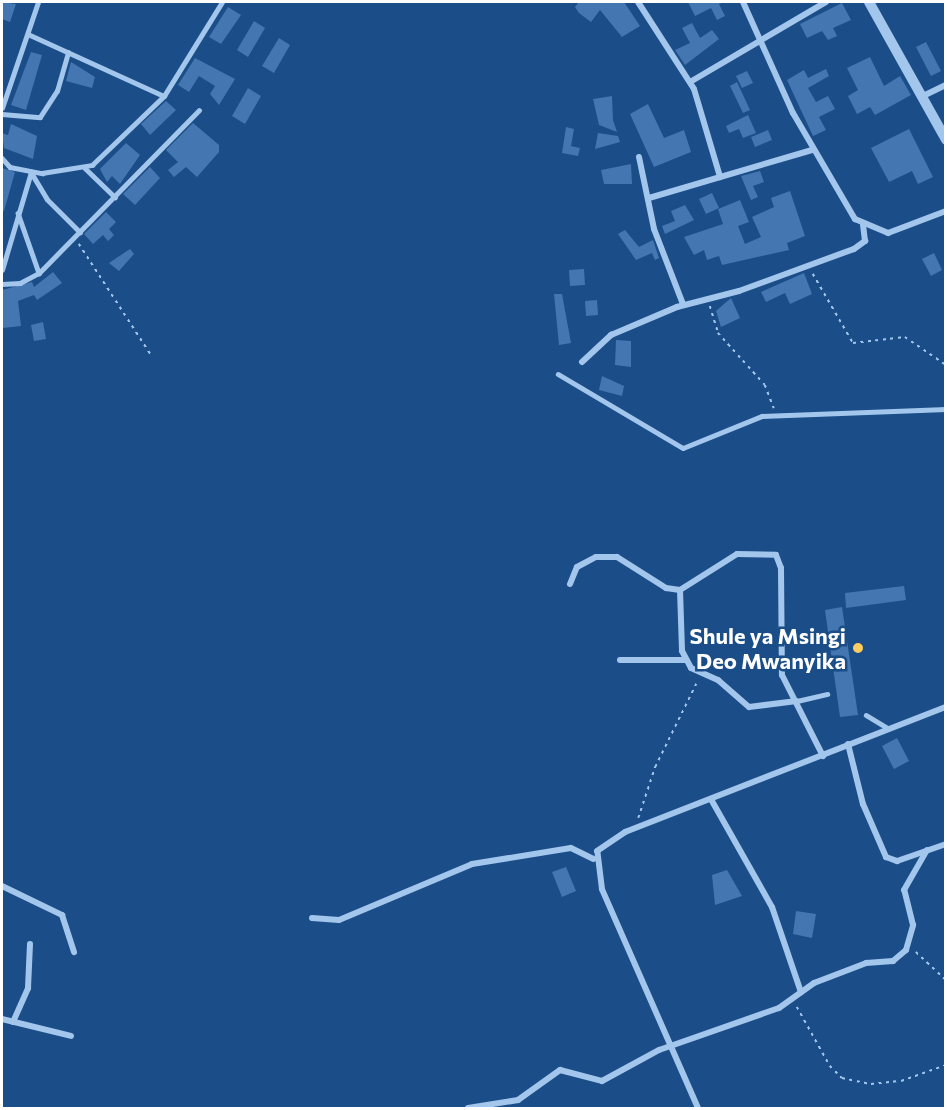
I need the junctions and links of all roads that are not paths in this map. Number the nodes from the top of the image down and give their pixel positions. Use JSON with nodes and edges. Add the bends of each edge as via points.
{"nodes":[{"id":1,"x":38,"y":2,"type":"edge"},
{"id":2,"x":222,"y":2,"type":"edge"},
{"id":3,"x":638,"y":2,"type":"edge"},
{"id":4,"x":743,"y":2,"type":"edge"},
{"id":5,"x":826,"y":2,"type":"edge"},
{"id":6,"x":874,"y":3,"type":"edge"},
{"id":7,"x":28,"y":34,"type":"junction"},
{"id":8,"x":762,"y":38,"type":"junction"},
{"id":9,"x":68,"y":53,"type":"junction"},
{"id":10,"x":690,"y":82,"type":"junction"},
{"id":11,"x":945,"y":86,"type":"edge"},
{"id":12,"x":164,"y":96,"type":"junction"},
{"id":13,"x":921,"y":96,"type":"junction"},
{"id":14,"x":2,"y":108,"type":"edge"},
{"id":15,"x":199,"y":110,"type":"dead end"},
{"id":16,"x":2,"y":114,"type":"edge"},
{"id":17,"x":945,"y":140,"type":"edge"},
{"id":18,"x":812,"y":150,"type":"junction"},
{"id":19,"x":639,"y":157,"type":"dead end"},
{"id":20,"x":2,"y":158,"type":"edge"},
{"id":21,"x":85,"y":168,"type":"junction"},
{"id":22,"x":31,"y":172,"type":"junction"},
{"id":23,"x":720,"y":177,"type":"junction"},
{"id":24,"x":115,"y":197,"type":"junction"},
{"id":25,"x":650,"y":198,"type":"junction"},
{"id":26,"x":17,"y":211,"type":"junction"},
{"id":27,"x":945,"y":211,"type":"edge"},
{"id":28,"x":863,"y":225,"type":"junction"},
{"id":29,"x":80,"y":232,"type":"junction"},
{"id":30,"x":2,"y":270,"type":"edge"},
{"id":31,"x":39,"y":273,"type":"junction"},
{"id":32,"x":2,"y":284,"type":"edge"},
{"id":33,"x":683,"y":304,"type":"junction"},
{"id":34,"x":582,"y":362,"type":"dead end"},
{"id":35,"x":558,"y":374,"type":"dead end"},
{"id":36,"x":945,"y":409,"type":"edge"},
{"id":37,"x":570,"y":584,"type":"dead end"},
{"id":38,"x":680,"y":590,"type":"junction"},
{"id":39,"x":620,"y":660,"type":"dead end"},
{"id":40,"x":686,"y":660,"type":"junction"},
{"id":41,"x":827,"y":694,"type":"dead end"},
{"id":42,"x":797,"y":701,"type":"junction"},
{"id":43,"x":945,"y":707,"type":"edge"},
{"id":44,"x":866,"y":715,"type":"dead end"},
{"id":45,"x":888,"y":728,"type":"junction"},
{"id":46,"x":848,"y":744,"type":"junction"},
{"id":47,"x":823,"y":756,"type":"junction"},
{"id":48,"x":712,"y":801,"type":"junction"},
{"id":49,"x":945,"y":844,"type":"edge"},
{"id":50,"x":927,"y":850,"type":"junction"},
{"id":51,"x":594,"y":859,"type":"junction"},
{"id":52,"x":2,"y":886,"type":"edge"},
{"id":53,"x":312,"y":918,"type":"dead end"},
{"id":54,"x":30,"y":944,"type":"dead end"},
{"id":55,"x":74,"y":952,"type":"dead end"},
{"id":56,"x":801,"y":992,"type":"junction"},
{"id":57,"x":2,"y":1019,"type":"edge"},
{"id":58,"x":13,"y":1022,"type":"junction"},
{"id":59,"x":71,"y":1036,"type":"dead end"},
{"id":60,"x":670,"y":1046,"type":"junction"},
{"id":61,"x":468,"y":1108,"type":"edge"},
{"id":62,"x":698,"y":1108,"type":"edge"}],
"edges":[{"from":1,"to":7,"type":"lane"},
{"from":2,"to":12,"type":"lane"},
{"from":3,"to":10,"type":"street"},
{"from":4,"to":8,"type":"street"},
{"from":5,"to":8,"type":"street"},
{"from":6,"to":13,"type":"street"},
{"from":7,"to":9,"type":"lane"},
{"from":7,"to":14,"type":"lane"},
{"from":8,"to":10,"type":"street"},
{"from":8,"to":18,"type":"street"},
{"from":9,"to":12,"type":"lane"},
{"from":9,"to":16,"type":"lane","via":[[57,91],[40,117]]},
{"from":10,"to":23,"type":"street"},
{"from":11,"to":13,"type":"street"},
{"from":12,"to":21,"type":"lane"},
{"from":13,"to":17,"type":"street"},
{"from":15,"to":24,"type":"lane"},
{"from":18,"to":23,"type":"street"},
{"from":18,"to":28,"type":"street"},
{"from":19,"to":25,"type":"street"},
{"from":20,"to":22,"type":"lane","via":[[10,167]]},
{"from":21,"to":22,"type":"lane"},
{"from":21,"to":24,"type":"lane"},
{"from":22,"to":26,"type":"lane"},
{"from":22,"to":29,"type":"lane","via":[[47,199]]},
{"from":23,"to":25,"type":"street"},
{"from":24,"to":29,"type":"lane"},
{"from":25,"to":33,"type":"street","via":[[657,238]]},
{"from":26,"to":30,"type":"lane"},
{"from":26,"to":31,"type":"lane"},
{"from":27,"to":28,"type":"street","via":[[893,232]]},
{"from":28,"to":33,"type":"street","via":[[863,244],[709,299]]},
{"from":29,"to":31,"type":"lane"},
{"from":31,"to":32,"type":"lane","via":[[20,283]]},
{"from":33,"to":34,"type":"street","via":[[611,335]]},
{"from":35,"to":36,"type":"lane","via":[[646,422],[676,447],[692,447],[749,420],[775,415]]},
{"from":37,"to":38,"type":"street","via":[[580,564],[610,556],[666,588]]},
{"from":38,"to":40,"type":"street"},
{"from":38,"to":42,"type":"street","via":[[737,554],[778,557],[781,670]]},
{"from":39,"to":40,"type":"street"},
{"from":40,"to":42,"type":"street","via":[[749,707]]},
{"from":41,"to":42,"type":"lane"},
{"from":42,"to":47,"type":"street"},
{"from":43,"to":45,"type":"street"},
{"from":44,"to":45,"type":"lane"},
{"from":45,"to":46,"type":"street"},
{"from":46,"to":47,"type":"street"},
{"from":46,"to":50,"type":"street","via":[[863,804],[886,857],[897,861]]},
{"from":47,"to":48,"type":"street"},
{"from":48,"to":51,"type":"street","via":[[609,839]]},
{"from":48,"to":56,"type":"street","via":[[772,907]]},
{"from":49,"to":50,"type":"street"},
{"from":50,"to":56,"type":"street","via":[[904,890],[913,925],[906,950],[885,964],[866,963]]},
{"from":51,"to":53,"type":"street","via":[[571,848],[472,864],[339,920]]},
{"from":51,"to":60,"type":"street"},
{"from":52,"to":55,"type":"street","via":[[62,915]]},
{"from":54,"to":58,"type":"street","via":[[28,988]]},
{"from":56,"to":60,"type":"street"},
{"from":57,"to":58,"type":"street"},
{"from":58,"to":59,"type":"street"},
{"from":60,"to":61,"type":"street","via":[[602,1081],[560,1070],[518,1100]]},
{"from":60,"to":62,"type":"street"}]}
